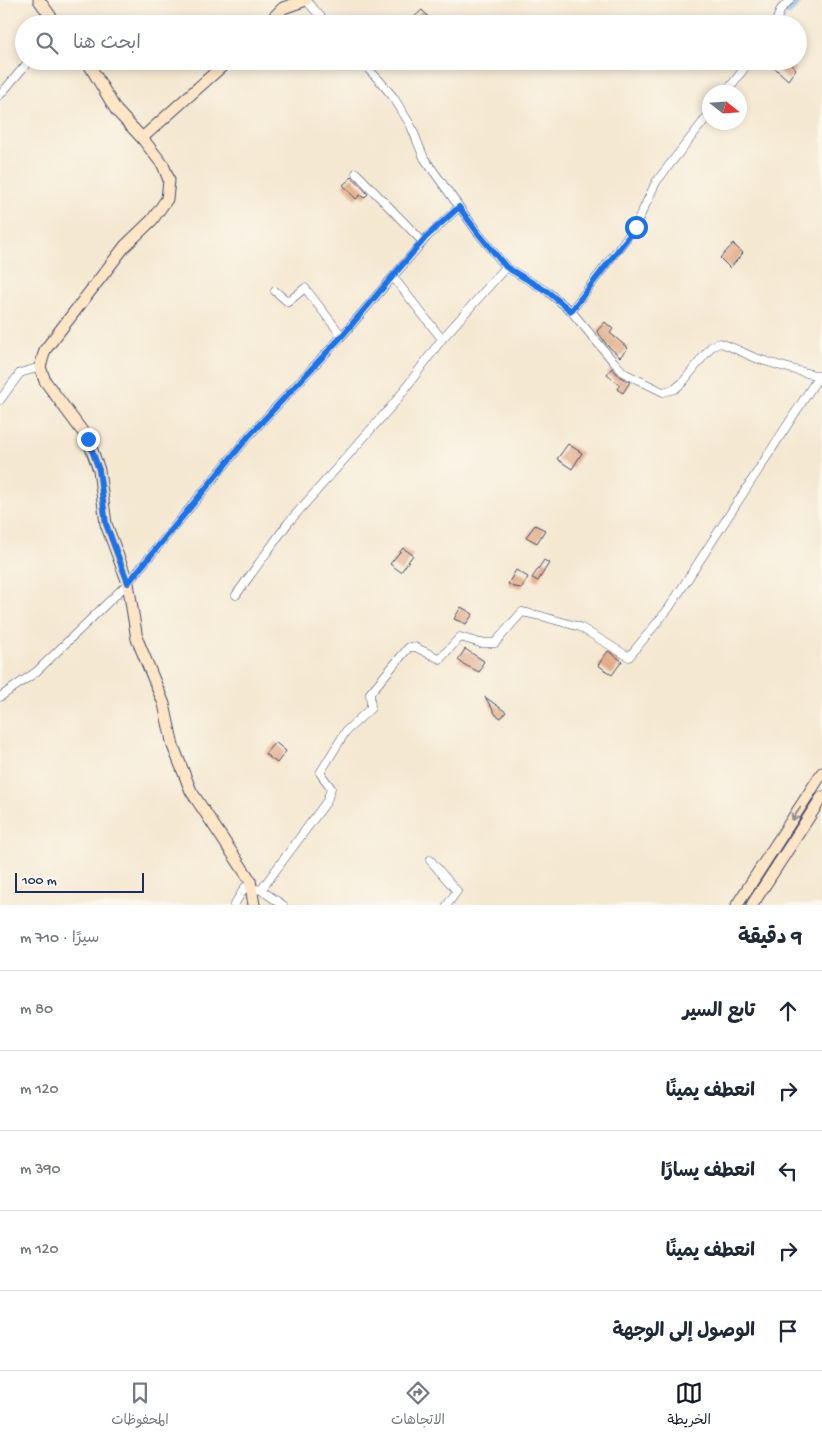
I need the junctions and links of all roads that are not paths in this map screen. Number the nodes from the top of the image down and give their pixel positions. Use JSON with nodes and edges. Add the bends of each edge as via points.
{"nodes":[{"id":1,"x":38,"y":0,"type":"edge"},
{"id":2,"x":306,"y":0,"type":"edge"},
{"id":3,"x":787,"y":1,"type":"edge"},
{"id":4,"x":49,"y":15,"type":"edge"},
{"id":5,"x":276,"y":15,"type":"edge"},
{"id":6,"x":319,"y":15,"type":"edge"},
{"id":7,"x":779,"y":15,"type":"edge"},
{"id":8,"x":22,"y":70,"type":"edge"},
{"id":9,"x":92,"y":70,"type":"edge"},
{"id":10,"x":218,"y":70,"type":"edge"},
{"id":11,"x":369,"y":70,"type":"edge"},
{"id":12,"x":743,"y":70,"type":"edge"},
{"id":13,"x":731,"y":85,"type":"edge"},
{"id":14,"x":0,"y":95,"type":"edge"},
{"id":15,"x":702,"y":123,"type":"edge"},
{"id":16,"x":142,"y":138,"type":"junction"},
{"id":17,"x":356,"y":173,"type":"dead end"},
{"id":18,"x":459,"y":207,"type":"junction"},
{"id":19,"x":422,"y":242,"type":"junction"},
{"id":20,"x":506,"y":267,"type":"junction"},
{"id":21,"x":393,"y":276,"type":"junction"},
{"id":22,"x":275,"y":291,"type":"dead end"},
{"id":23,"x":571,"y":311,"type":"junction"},
{"id":24,"x":342,"y":336,"type":"junction"},
{"id":25,"x":442,"y":339,"type":"junction"},
{"id":26,"x":40,"y":367,"type":"junction"},
{"id":27,"x":820,"y":376,"type":"edge"},
{"id":28,"x":0,"y":400,"type":"edge"},
{"id":29,"x":128,"y":583,"type":"junction"},
{"id":30,"x":236,"y":595,"type":"dead end"},
{"id":31,"x":0,"y":697,"type":"edge"},
{"id":32,"x":822,"y":773,"type":"edge"},
{"id":33,"x":822,"y":797,"type":"edge"},
{"id":34,"x":430,"y":860,"type":"dead end"},
{"id":35,"x":257,"y":889,"type":"junction"},
{"id":36,"x":234,"y":905,"type":"edge"},
{"id":37,"x":254,"y":905,"type":"edge"},
{"id":38,"x":283,"y":905,"type":"edge"},
{"id":39,"x":447,"y":905,"type":"edge"},
{"id":40,"x":736,"y":905,"type":"edge"},
{"id":41,"x":752,"y":905,"type":"edge"}],
"edges":[{"from":1,"to":4,"type":"street"},
{"from":2,"to":5,"type":"street","via":[[283,8]]},
{"from":2,"to":6,"type":"street"},
{"from":3,"to":7,"type":"street"},
{"from":8,"to":14,"type":"street"},
{"from":9,"to":16,"type":"street","via":[[116,110]]},
{"from":10,"to":16,"type":"street"},
{"from":11,"to":18,"type":"street","via":[[394,98],[411,126],[424,158]]},
{"from":12,"to":13,"type":"street"},
{"from":15,"to":23,"type":"street","via":[[656,182],[636,227]]},
{"from":16,"to":26,"type":"street","via":[[163,165],[169,180],[166,199],[152,220],[125,246],[45,350]]},
{"from":17,"to":19,"type":"street"},
{"from":18,"to":19,"type":"street"},
{"from":18,"to":20,"type":"street"},
{"from":19,"to":21,"type":"street"},
{"from":20,"to":23,"type":"street","via":[[548,292]]},
{"from":20,"to":25,"type":"street"},
{"from":21,"to":24,"type":"street"},
{"from":21,"to":25,"type":"street"},
{"from":22,"to":24,"type":"street","via":[[288,302],[305,288]]},
{"from":23,"to":27,"type":"street","via":[[624,373],[662,392],[675,390],[712,347],[720,343],[786,368]]},
{"from":24,"to":29,"type":"street","via":[[248,437]]},
{"from":25,"to":30,"type":"street","via":[[396,400],[288,523]]},
{"from":26,"to":28,"type":"street","via":[[20,373]]},
{"from":26,"to":29,"type":"street","via":[[45,381],[88,439],[99,470],[106,524]]},
{"from":27,"to":35,"type":"street","via":[[669,608],[628,657],[580,627],[522,612],[495,643],[480,643],[460,637],[440,659],[409,647],[370,692],[371,708],[346,732],[320,773],[331,788],[327,801]]},
{"from":29,"to":31,"type":"street","via":[[36,672]]},
{"from":29,"to":35,"type":"street","via":[[138,639],[164,704],[173,746],[191,791]]},
{"from":32,"to":40,"type":"street","one_way":true},
{"from":33,"to":41,"type":"street"},
{"from":34,"to":39,"type":"street","via":[[456,891]]},
{"from":35,"to":36,"type":"street","via":[[245,887]]},
{"from":35,"to":37,"type":"street"},
{"from":35,"to":38,"type":"street"}]}
